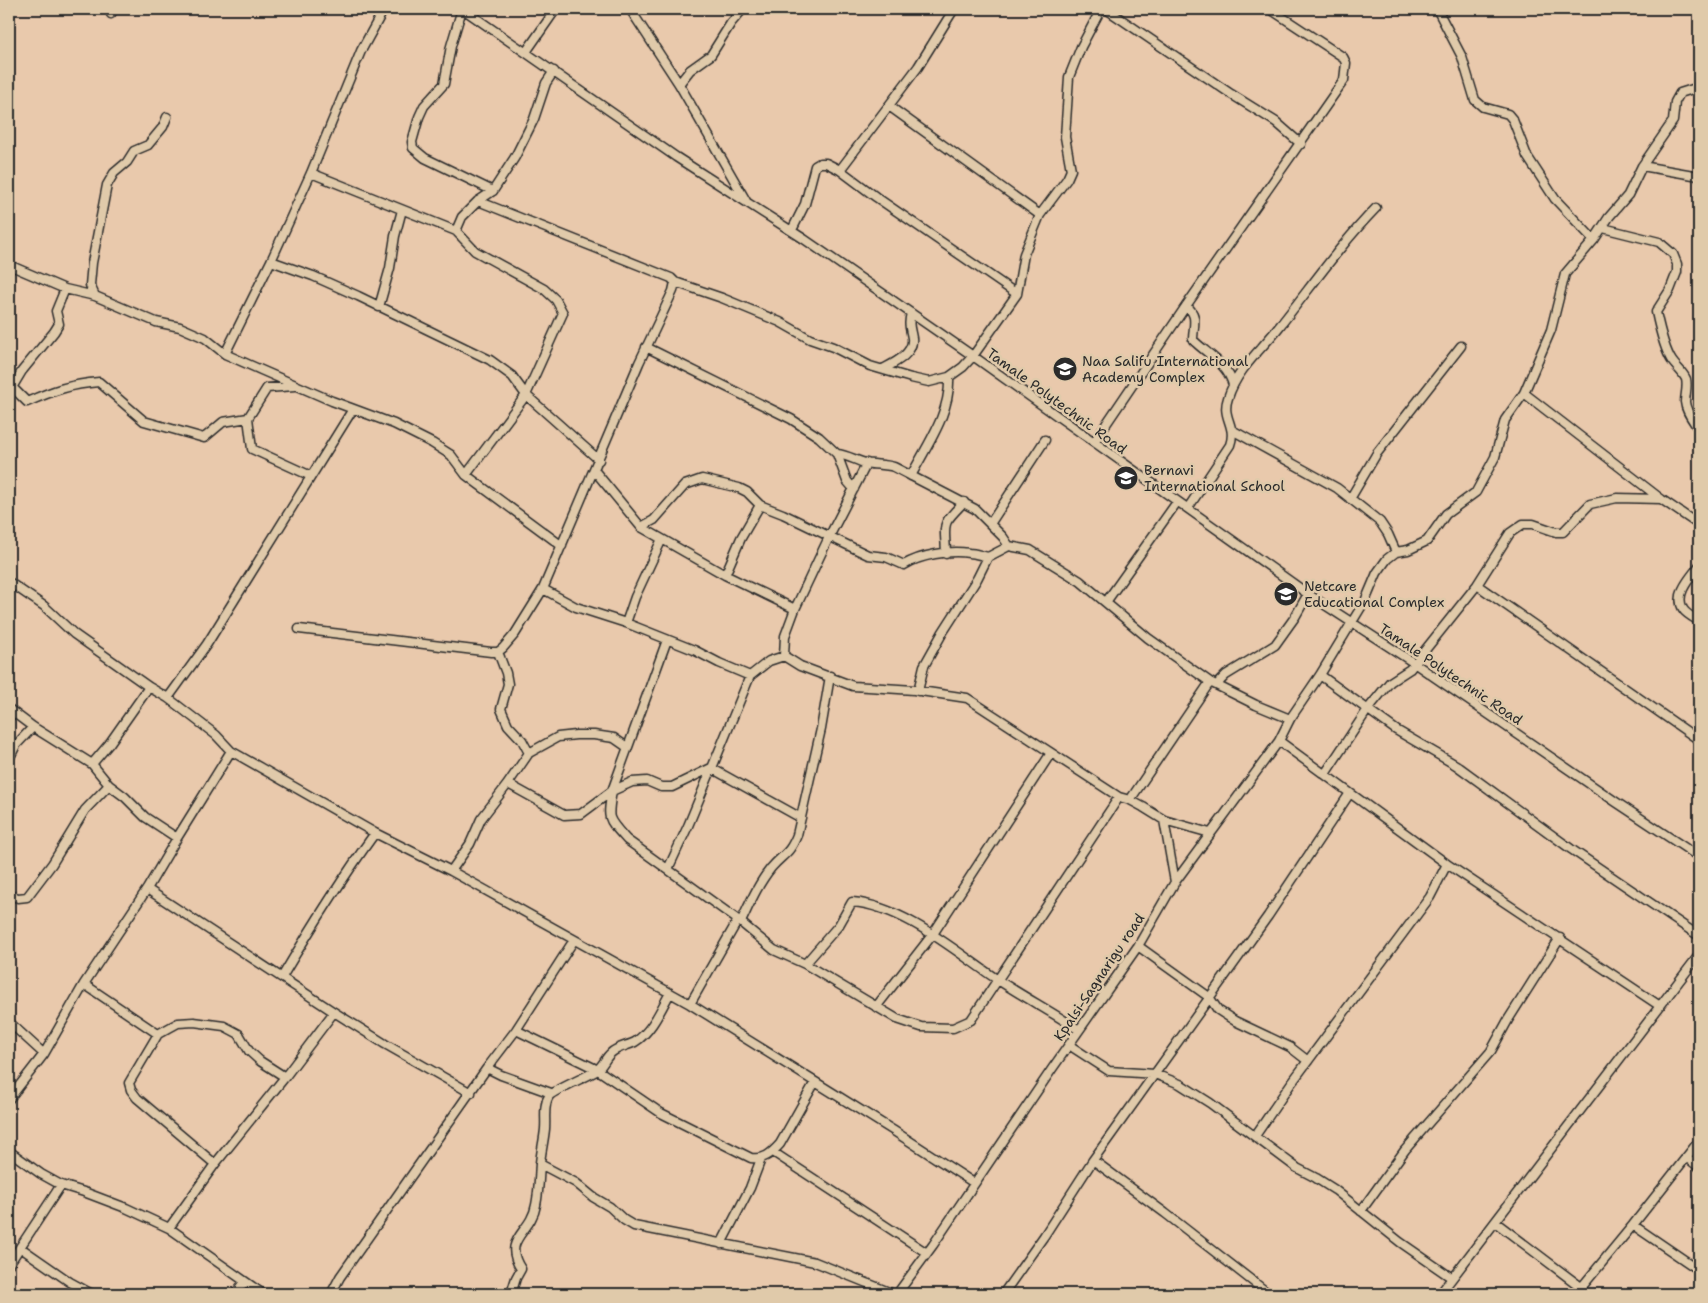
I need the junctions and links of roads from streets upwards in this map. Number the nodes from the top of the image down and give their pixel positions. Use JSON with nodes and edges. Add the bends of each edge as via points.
{"nodes":[{"id":1,"x":384,"y":9,"type":"edge"},
{"id":2,"x":462,"y":9,"type":"edge"},
{"id":3,"x":556,"y":9,"type":"edge"},
{"id":4,"x":630,"y":9,"type":"edge"},
{"id":5,"x":743,"y":9,"type":"edge"},
{"id":6,"x":954,"y":9,"type":"edge"},
{"id":7,"x":1102,"y":9,"type":"edge"},
{"id":8,"x":1106,"y":9,"type":"edge"},
{"id":9,"x":1270,"y":9,"type":"edge"},
{"id":10,"x":1436,"y":9,"type":"edge"},
{"id":11,"x":1283,"y":12,"type":"edge"},
{"id":12,"x":526,"y":52,"type":"junction"},
{"id":13,"x":554,"y":71,"type":"junction"},
{"id":14,"x":679,"y":84,"type":"junction"},
{"id":15,"x":1699,"y":87,"type":"edge"},
{"id":16,"x":889,"y":106,"type":"junction"},
{"id":17,"x":167,"y":118,"type":"dead end"},
{"id":18,"x":1300,"y":144,"type":"junction"},
{"id":19,"x":1642,"y":166,"type":"junction"},
{"id":20,"x":840,"y":170,"type":"junction"},
{"id":21,"x":311,"y":173,"type":"junction"},
{"id":22,"x":1699,"y":176,"type":"edge"},
{"id":23,"x":493,"y":191,"type":"junction"},
{"id":24,"x":478,"y":201,"type":"junction"},
{"id":25,"x":747,"y":203,"type":"junction"},
{"id":26,"x":1376,"y":208,"type":"dead end"},
{"id":27,"x":402,"y":210,"type":"junction"},
{"id":28,"x":1040,"y":214,"type":"junction"},
{"id":29,"x":1603,"y":228,"type":"junction"},
{"id":30,"x":792,"y":230,"type":"junction"},
{"id":31,"x":456,"y":232,"type":"junction"},
{"id":32,"x":1594,"y":240,"type":"junction"},
{"id":33,"x":271,"y":262,"type":"junction"},
{"id":34,"x":9,"y":265,"type":"edge"},
{"id":35,"x":675,"y":282,"type":"junction"},
{"id":36,"x":65,"y":288,"type":"junction"},
{"id":37,"x":1017,"y":294,"type":"junction"},
{"id":38,"x":95,"y":296,"type":"junction"},
{"id":39,"x":1186,"y":306,"type":"junction"},
{"id":40,"x":379,"y":307,"type":"junction"},
{"id":41,"x":911,"y":313,"type":"junction"},
{"id":42,"x":1461,"y":346,"type":"dead end"},
{"id":43,"x":646,"y":347,"type":"junction"},
{"id":44,"x":226,"y":354,"type":"junction"},
{"id":45,"x":973,"y":356,"type":"junction"},
{"id":46,"x":883,"y":369,"type":"junction"},
{"id":47,"x":949,"y":377,"type":"junction"},
{"id":48,"x":1233,"y":385,"type":"junction"},
{"id":49,"x":298,"y":386,"type":"junction"},
{"id":50,"x":11,"y":390,"type":"edge"},
{"id":51,"x":1524,"y":393,"type":"junction"},
{"id":52,"x":526,"y":395,"type":"junction"},
{"id":53,"x":353,"y":409,"type":"junction"},
{"id":54,"x":248,"y":418,"type":"junction"},
{"id":55,"x":1232,"y":430,"type":"junction"},
{"id":56,"x":1699,"y":430,"type":"edge"},
{"id":57,"x":1045,"y":440,"type":"dead end"},
{"id":58,"x":1094,"y":442,"type":"junction"},
{"id":59,"x":837,"y":454,"type":"junction"},
{"id":60,"x":599,"y":460,"type":"junction"},
{"id":61,"x":867,"y":463,"type":"junction"},
{"id":62,"x":594,"y":470,"type":"junction"},
{"id":63,"x":466,"y":475,"type":"junction"},
{"id":64,"x":311,"y":476,"type":"junction"},
{"id":65,"x":911,"y":476,"type":"junction"},
{"id":66,"x":854,"y":489,"type":"junction"},
{"id":67,"x":1350,"y":499,"type":"junction"},
{"id":68,"x":1660,"y":499,"type":"junction"},
{"id":69,"x":964,"y":502,"type":"junction"},
{"id":70,"x":1177,"y":502,"type":"junction"},
{"id":71,"x":760,"y":505,"type":"junction"},
{"id":72,"x":1188,"y":508,"type":"junction"},
{"id":73,"x":990,"y":524,"type":"junction"},
{"id":74,"x":1699,"y":525,"type":"edge"},
{"id":75,"x":641,"y":527,"type":"junction"},
{"id":76,"x":829,"y":537,"type":"junction"},
{"id":77,"x":662,"y":539,"type":"junction"},
{"id":78,"x":562,"y":546,"type":"junction"},
{"id":79,"x":1009,"y":546,"type":"junction"},
{"id":80,"x":1396,"y":552,"type":"junction"},
{"id":81,"x":946,"y":554,"type":"junction"},
{"id":82,"x":988,"y":558,"type":"junction"},
{"id":83,"x":1699,"y":566,"type":"edge"},
{"id":84,"x":725,"y":575,"type":"junction"},
{"id":85,"x":9,"y":582,"type":"edge"},
{"id":86,"x":1477,"y":585,"type":"junction"},
{"id":87,"x":543,"y":589,"type":"junction"},
{"id":88,"x":1308,"y":594,"type":"junction"},
{"id":89,"x":1106,"y":602,"type":"junction"},
{"id":90,"x":795,"y":609,"type":"junction"},
{"id":91,"x":1352,"y":621,"type":"junction"},
{"id":92,"x":1699,"y":622,"type":"edge"},
{"id":93,"x":626,"y":623,"type":"junction"},
{"id":94,"x":299,"y":629,"type":"dead end"},
{"id":95,"x":667,"y":640,"type":"junction"},
{"id":96,"x":498,"y":652,"type":"junction"},
{"id":97,"x":784,"y":656,"type":"junction"},
{"id":98,"x":1414,"y":663,"type":"junction"},
{"id":99,"x":1320,"y":674,"type":"junction"},
{"id":100,"x":750,"y":676,"type":"junction"},
{"id":101,"x":830,"y":676,"type":"junction"},
{"id":102,"x":1210,"y":682,"type":"junction"},
{"id":103,"x":1218,"y":686,"type":"junction"},
{"id":104,"x":149,"y":687,"type":"junction"},
{"id":105,"x":918,"y":691,"type":"junction"},
{"id":106,"x":168,"y":698,"type":"junction"},
{"id":107,"x":9,"y":709,"type":"edge"},
{"id":108,"x":1368,"y":710,"type":"junction"},
{"id":109,"x":1290,"y":719,"type":"junction"},
{"id":110,"x":33,"y":728,"type":"junction"},
{"id":111,"x":1699,"y":740,"type":"edge"},
{"id":112,"x":1280,"y":741,"type":"junction"},
{"id":113,"x":627,"y":747,"type":"junction"},
{"id":114,"x":232,"y":751,"type":"junction"},
{"id":115,"x":529,"y":753,"type":"junction"},
{"id":116,"x":1051,"y":753,"type":"junction"},
{"id":117,"x":9,"y":759,"type":"edge"},
{"id":118,"x":92,"y":764,"type":"junction"},
{"id":119,"x":712,"y":768,"type":"junction"},
{"id":120,"x":1324,"y":774,"type":"junction"},
{"id":121,"x":109,"y":785,"type":"junction"},
{"id":122,"x":507,"y":785,"type":"junction"},
{"id":123,"x":612,"y":791,"type":"junction"},
{"id":124,"x":1350,"y":793,"type":"junction"},
{"id":125,"x":1118,"y":797,"type":"junction"},
{"id":126,"x":1130,"y":800,"type":"junction"},
{"id":127,"x":801,"y":818,"type":"junction"},
{"id":128,"x":1164,"y":820,"type":"junction"},
{"id":129,"x":375,"y":833,"type":"junction"},
{"id":130,"x":1210,"y":833,"type":"junction"},
{"id":131,"x":177,"y":838,"type":"junction"},
{"id":132,"x":1699,"y":857,"type":"edge"},
{"id":133,"x":1447,"y":864,"type":"junction"},
{"id":134,"x":668,"y":869,"type":"junction"},
{"id":135,"x":451,"y":872,"type":"junction"},
{"id":136,"x":1175,"y":882,"type":"junction"},
{"id":137,"x":147,"y":889,"type":"junction"},
{"id":138,"x":9,"y":895,"type":"edge"},
{"id":139,"x":739,"y":921,"type":"junction"},
{"id":140,"x":932,"y":934,"type":"junction"},
{"id":141,"x":1699,"y":936,"type":"edge"},
{"id":142,"x":1560,"y":938,"type":"junction"},
{"id":143,"x":574,"y":940,"type":"junction"},
{"id":144,"x":1138,"y":946,"type":"junction"},
{"id":145,"x":1699,"y":955,"type":"edge"},
{"id":146,"x":804,"y":964,"type":"junction"},
{"id":147,"x":282,"y":978,"type":"junction"},
{"id":148,"x":997,"y":979,"type":"junction"},
{"id":149,"x":84,"y":984,"type":"junction"},
{"id":150,"x":670,"y":993,"type":"junction"},
{"id":151,"x":1209,"y":997,"type":"junction"},
{"id":152,"x":690,"y":1004,"type":"junction"},
{"id":153,"x":1660,"y":1006,"type":"junction"},
{"id":154,"x":876,"y":1007,"type":"junction"},
{"id":155,"x":334,"y":1012,"type":"junction"},
{"id":156,"x":9,"y":1022,"type":"edge"},
{"id":157,"x":516,"y":1030,"type":"junction"},
{"id":158,"x":1080,"y":1030,"type":"junction"},
{"id":159,"x":158,"y":1034,"type":"junction"},
{"id":160,"x":1069,"y":1044,"type":"junction"},
{"id":161,"x":44,"y":1054,"type":"junction"},
{"id":162,"x":1308,"y":1061,"type":"junction"},
{"id":163,"x":487,"y":1068,"type":"junction"},
{"id":164,"x":598,"y":1070,"type":"junction"},
{"id":165,"x":1155,"y":1074,"type":"junction"},
{"id":166,"x":285,"y":1077,"type":"junction"},
{"id":167,"x":815,"y":1082,"type":"junction"},
{"id":168,"x":471,"y":1093,"type":"junction"},
{"id":169,"x":551,"y":1093,"type":"junction"},
{"id":170,"x":9,"y":1100,"type":"edge"},
{"id":171,"x":1255,"y":1136,"type":"junction"},
{"id":172,"x":1699,"y":1141,"type":"edge"},
{"id":173,"x":9,"y":1151,"type":"edge"},
{"id":174,"x":773,"y":1152,"type":"junction"},
{"id":175,"x":1686,"y":1157,"type":"junction"},
{"id":176,"x":761,"y":1159,"type":"junction"},
{"id":177,"x":1093,"y":1160,"type":"junction"},
{"id":178,"x":216,"y":1164,"type":"junction"},
{"id":179,"x":540,"y":1164,"type":"junction"},
{"id":180,"x":1699,"y":1167,"type":"edge"},
{"id":181,"x":974,"y":1183,"type":"junction"},
{"id":182,"x":61,"y":1185,"type":"junction"},
{"id":183,"x":1362,"y":1211,"type":"junction"},
{"id":184,"x":1495,"y":1222,"type":"junction"},
{"id":185,"x":1633,"y":1225,"type":"junction"},
{"id":186,"x":169,"y":1228,"type":"junction"},
{"id":187,"x":721,"y":1244,"type":"junction"},
{"id":188,"x":21,"y":1248,"type":"junction"},
{"id":189,"x":927,"y":1252,"type":"junction"},
{"id":190,"x":9,"y":1264,"type":"edge"},
{"id":191,"x":1699,"y":1270,"type":"edge"},
{"id":192,"x":1452,"y":1278,"type":"junction"},
{"id":193,"x":244,"y":1282,"type":"junction"},
{"id":194,"x":1581,"y":1287,"type":"junction"},
{"id":195,"x":1005,"y":1293,"type":"edge"},
{"id":196,"x":92,"y":1294,"type":"edge"},
{"id":197,"x":235,"y":1294,"type":"edge"},
{"id":198,"x":263,"y":1294,"type":"edge"},
{"id":199,"x":331,"y":1294,"type":"edge"},
{"id":200,"x":511,"y":1294,"type":"edge"},
{"id":201,"x":895,"y":1294,"type":"edge"},
{"id":202,"x":1270,"y":1294,"type":"edge"},
{"id":203,"x":1440,"y":1294,"type":"edge"},
{"id":204,"x":1576,"y":1294,"type":"edge"}],
"edges":[{"from":1,"to":21,"type":"street","via":[[362,51]]},
{"from":2,"to":12,"type":"street","name":"Tamale Polytechnic Road"},
{"from":2,"to":23,"type":"street","via":[[444,84],[424,106],[413,148],[425,158]]},
{"from":3,"to":12,"type":"street"},
{"from":4,"to":14,"type":"street"},
{"from":5,"to":14,"type":"street","via":[[712,55],[690,70]]},
{"from":6,"to":16,"type":"street"},
{"from":7,"to":28,"type":"street","via":[[1069,77],[1065,137],[1071,170]]},
{"from":8,"to":18,"type":"street","via":[[1276,122]]},
{"from":9,"to":11,"type":"street"},
{"from":10,"to":32,"type":"street","via":[[1462,57],[1475,100],[1483,107],[1508,114],[1527,156],[1555,199]]},
{"from":11,"to":18,"type":"street","via":[[1346,63],[1344,80]]},
{"from":12,"to":13,"type":"street","name":"Tamale Polytechnic Road"},
{"from":13,"to":23,"type":"street","via":[[515,157]]},
{"from":13,"to":25,"type":"street","name":"Tamale Polytechnic Road"},
{"from":14,"to":25,"type":"street"},
{"from":15,"to":19,"type":"street","via":[[1680,93],[1675,102],[1673,120]]},
{"from":16,"to":20,"type":"street"},
{"from":16,"to":28,"type":"street"},
{"from":17,"to":38,"type":"street","via":[[148,145],[134,151],[107,185],[92,263],[90,285]]},
{"from":18,"to":39,"type":"street"},
{"from":19,"to":22,"type":"street"},
{"from":19,"to":29,"type":"street","via":[[1628,195]]},
{"from":20,"to":30,"type":"street","via":[[826,163],[815,166],[805,204]]},
{"from":20,"to":37,"type":"street"},
{"from":21,"to":27,"type":"street"},
{"from":21,"to":33,"type":"street"},
{"from":23,"to":24,"type":"street"},
{"from":24,"to":31,"type":"street","via":[[462,217]]},
{"from":24,"to":35,"type":"street"},
{"from":25,"to":30,"type":"street","name":"Tamale Polytechnic Road"},
{"from":26,"to":48,"type":"street","via":[[1353,232],[1278,330],[1250,359]]},
{"from":27,"to":31,"type":"street"},
{"from":27,"to":40,"type":"street"},
{"from":28,"to":37,"type":"street","via":[[1024,254]]},
{"from":29,"to":32,"type":"street"},
{"from":29,"to":56,"type":"street","via":[[1659,242],[1673,254],[1677,272],[1656,312],[1671,359],[1687,384],[1687,411]]},
{"from":30,"to":41,"type":"street","name":"Tamale Polytechnic Road"},
{"from":31,"to":52,"type":"street","via":[[475,251],[544,289],[556,300],[563,313]]},
{"from":32,"to":51,"type":"street","via":[[1565,274],[1552,330]]},
{"from":33,"to":40,"type":"street","via":[[313,276]]},
{"from":33,"to":44,"type":"street"},
{"from":34,"to":36,"type":"street"},
{"from":35,"to":43,"type":"street"},
{"from":35,"to":46,"type":"street","via":[[780,322],[810,339]]},
{"from":36,"to":38,"type":"street"},
{"from":36,"to":50,"type":"street","via":[[56,311],[59,324]]},
{"from":37,"to":45,"type":"street"},
{"from":38,"to":44,"type":"street","via":[[156,322],[180,327],[205,338]]},
{"from":39,"to":48,"type":"street","via":[[1194,315],[1193,340],[1225,369]]},
{"from":39,"to":58,"type":"street"},
{"from":40,"to":52,"type":"street","via":[[490,360],[512,376]]},
{"from":41,"to":45,"type":"street","name":"Tamale Polytechnic Road"},
{"from":41,"to":46,"type":"street","via":[[908,325],[912,338],[908,352]]},
{"from":42,"to":67,"type":"street","via":[[1377,453]]},
{"from":43,"to":59,"type":"street","via":[[791,419],[819,437]]},
{"from":43,"to":60,"type":"street"},
{"from":44,"to":49,"type":"street"},
{"from":45,"to":47,"type":"street"},
{"from":45,"to":58,"type":"street","name":"Tamale Polytechnic Road"},
{"from":46,"to":47,"type":"street","via":[[929,382]]},
{"from":47,"to":65,"type":"street","via":[[950,390],[945,411]]},
{"from":48,"to":55,"type":"street","via":[[1226,412]]},
{"from":49,"to":53,"type":"street"},
{"from":49,"to":54,"type":"street","via":[[267,388]]},
{"from":50,"to":54,"type":"street","via":[[27,402],[51,391],[99,382],[144,421],[204,438],[223,422]]},
{"from":51,"to":68,"type":"street"},
{"from":51,"to":80,"type":"street","via":[[1505,420],[1495,457],[1476,492],[1446,514],[1427,541]]},
{"from":52,"to":60,"type":"street"},
{"from":52,"to":63,"type":"street"},
{"from":53,"to":63,"type":"street","via":[[432,443],[451,455]]},
{"from":53,"to":64,"type":"street"},
{"from":54,"to":64,"type":"street","via":[[252,449]]},
{"from":55,"to":67,"type":"street","via":[[1337,488]]},
{"from":55,"to":72,"type":"street","via":[[1230,446]]},
{"from":57,"to":73,"type":"street"},
{"from":58,"to":70,"type":"street","name":"Tamale Polytechnic Road"},
{"from":59,"to":61,"type":"street"},
{"from":59,"to":66,"type":"street","via":[[847,481]]},
{"from":60,"to":62,"type":"street"},
{"from":61,"to":65,"type":"street","via":[[886,464]]},
{"from":61,"to":66,"type":"street"},
{"from":62,"to":75,"type":"street"},
{"from":62,"to":78,"type":"street"},
{"from":63,"to":78,"type":"street"},
{"from":64,"to":106,"type":"street","via":[[207,644]]},
{"from":65,"to":69,"type":"street"},
{"from":66,"to":76,"type":"street"},
{"from":67,"to":80,"type":"street","via":[[1380,522]]},
{"from":68,"to":74,"type":"street"},
{"from":68,"to":86,"type":"street","via":[[1617,498],[1590,504],[1563,532],[1523,524],[1510,534]]},
{"from":69,"to":73,"type":"street"},
{"from":69,"to":81,"type":"street","via":[[947,518],[943,535]]},
{"from":70,"to":72,"type":"street","name":"Tamale Polytechnic Road"},
{"from":70,"to":89,"type":"street"},
{"from":71,"to":75,"type":"street","via":[[739,488],[702,479],[685,485],[654,520]]},
{"from":71,"to":76,"type":"street"},
{"from":71,"to":84,"type":"street"},
{"from":72,"to":88,"type":"street","name":"Tamale Polytechnic Road"},
{"from":73,"to":79,"type":"street"},
{"from":75,"to":77,"type":"street"},
{"from":76,"to":81,"type":"street","via":[[868,555],[904,564],[930,554]]},
{"from":76,"to":90,"type":"street"},
{"from":77,"to":84,"type":"street"},
{"from":77,"to":93,"type":"street"},
{"from":78,"to":87,"type":"street"},
{"from":79,"to":82,"type":"street"},
{"from":79,"to":89,"type":"street","via":[[1030,550],[1080,581]]},
{"from":80,"to":91,"type":"street","name":"Kpalsi-Sagnarigu road","via":[[1377,573]]},
{"from":81,"to":82,"type":"street","via":[[968,552]]},
{"from":82,"to":105,"type":"street","via":[[924,666]]},
{"from":83,"to":92,"type":"street","via":[[1681,592],[1684,610]]},
{"from":84,"to":90,"type":"street"},
{"from":85,"to":104,"type":"street","via":[[44,606],[74,634]]},
{"from":86,"to":98,"type":"street"},
{"from":86,"to":111,"type":"street"},
{"from":87,"to":93,"type":"street","via":[[576,607]]},
{"from":87,"to":96,"type":"street","via":[[515,634]]},
{"from":88,"to":91,"type":"street","name":"Tamale Polytechnic Road"},
{"from":88,"to":103,"type":"street","via":[[1275,645],[1226,674]]},
{"from":89,"to":102,"type":"street","via":[[1148,638]]},
{"from":90,"to":97,"type":"street","via":[[785,636]]},
{"from":91,"to":98,"type":"street","name":"Tamale Polytechnic Road"},
{"from":91,"to":99,"type":"street","name":"Kpalsi-Sagnarigu road"},
{"from":93,"to":95,"type":"street"},
{"from":94,"to":96,"type":"street"},
{"from":95,"to":100,"type":"street"},
{"from":95,"to":113,"type":"street"},
{"from":96,"to":115,"type":"street","via":[[508,684],[501,710]]},
{"from":97,"to":100,"type":"street","via":[[769,661]]},
{"from":97,"to":101,"type":"street","via":[[800,666]]},
{"from":98,"to":108,"type":"street","via":[[1390,682]]},
{"from":98,"to":132,"type":"street","name":"Tamale Polytechnic Road"},
{"from":99,"to":108,"type":"street"},
{"from":99,"to":109,"type":"street","name":"Kpalsi-Sagnarigu road"},
{"from":100,"to":119,"type":"street"},
{"from":101,"to":105,"type":"street","via":[[853,686]]},
{"from":101,"to":127,"type":"street"},
{"from":102,"to":103,"type":"street"},
{"from":102,"to":126,"type":"street"},
{"from":103,"to":109,"type":"street"},
{"from":104,"to":106,"type":"street"},
{"from":104,"to":118,"type":"street"},
{"from":105,"to":116,"type":"street","via":[[967,698]]},
{"from":106,"to":114,"type":"street"},
{"from":107,"to":110,"type":"street"},
{"from":108,"to":120,"type":"street"},
{"from":108,"to":141,"type":"street","via":[[1456,766]]},
{"from":109,"to":112,"type":"street","name":"Kpalsi-Sagnarigu road"},
{"from":110,"to":117,"type":"street","via":[[16,745]]},
{"from":110,"to":118,"type":"street"},
{"from":112,"to":120,"type":"street"},
{"from":112,"to":130,"type":"street","name":"Kpalsi-Sagnarigu road"},
{"from":113,"to":115,"type":"street","via":[[614,738],[576,735],[558,738]]},
{"from":113,"to":123,"type":"street"},
{"from":114,"to":129,"type":"street"},
{"from":114,"to":131,"type":"street"},
{"from":115,"to":122,"type":"street"},
{"from":116,"to":125,"type":"street"},
{"from":116,"to":140,"type":"street"},
{"from":118,"to":121,"type":"street"},
{"from":119,"to":123,"type":"street","via":[[672,787],[639,780]]},
{"from":119,"to":127,"type":"street"},
{"from":119,"to":134,"type":"street"},
{"from":120,"to":124,"type":"street"},
{"from":121,"to":131,"type":"street"},
{"from":121,"to":138,"type":"street","via":[[85,810],[27,897]]},
{"from":122,"to":123,"type":"street","via":[[564,815],[581,814]]},
{"from":122,"to":135,"type":"street","via":[[481,818],[470,844]]},
{"from":123,"to":134,"type":"street","via":[[608,815],[613,825],[627,840]]},
{"from":124,"to":133,"type":"street"},
{"from":124,"to":151,"type":"street"},
{"from":125,"to":126,"type":"street"},
{"from":125,"to":148,"type":"street"},
{"from":126,"to":128,"type":"street"},
{"from":127,"to":139,"type":"street","via":[[793,846],[772,866]]},
{"from":128,"to":130,"type":"street"},
{"from":128,"to":136,"type":"street"},
{"from":129,"to":135,"type":"street"},
{"from":129,"to":147,"type":"street","via":[[341,880]]},
{"from":130,"to":136,"type":"street","name":"Kpalsi-Sagnarigu road"},
{"from":131,"to":137,"type":"street"},
{"from":133,"to":142,"type":"street"},
{"from":133,"to":162,"type":"street","via":[[1430,897]]},
{"from":134,"to":139,"type":"street"},
{"from":135,"to":143,"type":"street"},
{"from":136,"to":144,"type":"street","name":"Kpalsi-Sagnarigu road"},
{"from":137,"to":147,"type":"street"},
{"from":137,"to":149,"type":"street"},
{"from":139,"to":146,"type":"street","via":[[774,950]]},
{"from":139,"to":152,"type":"street"},
{"from":140,"to":146,"type":"street","via":[[887,910],[852,902],[840,925]]},
{"from":140,"to":148,"type":"street"},
{"from":140,"to":154,"type":"street"},
{"from":142,"to":153,"type":"street"},
{"from":142,"to":183,"type":"street","via":[[1491,1051],[1405,1150]]},
{"from":143,"to":150,"type":"street"},
{"from":143,"to":157,"type":"street"},
{"from":144,"to":151,"type":"street"},
{"from":144,"to":158,"type":"street","name":"Kpalsi-Sagnarigu road"},
{"from":145,"to":153,"type":"street"},
{"from":146,"to":154,"type":"street"},
{"from":147,"to":155,"type":"street"},
{"from":148,"to":154,"type":"street","via":[[971,1020],[953,1028],[921,1027]]},
{"from":148,"to":158,"type":"street"},
{"from":149,"to":159,"type":"street"},
{"from":149,"to":161,"type":"street"},
{"from":150,"to":152,"type":"street"},
{"from":150,"to":164,"type":"street","via":[[645,1033],[635,1042],[611,1052]]},
{"from":151,"to":162,"type":"street","via":[[1218,1010],[1235,1021],[1290,1047]]},
{"from":151,"to":165,"type":"street"},
{"from":152,"to":167,"type":"street"},
{"from":153,"to":184,"type":"street"},
{"from":155,"to":166,"type":"street"},
{"from":155,"to":168,"type":"street"},
{"from":156,"to":161,"type":"street"},
{"from":157,"to":163,"type":"street"},
{"from":157,"to":164,"type":"street"},
{"from":158,"to":160,"type":"street","name":"Kpalsi-Sagnarigu road"},
{"from":159,"to":166,"type":"street","via":[[178,1024],[194,1022],[224,1026],[239,1034],[249,1051],[260,1061]]},
{"from":159,"to":178,"type":"street","via":[[130,1083],[131,1090]]},
{"from":160,"to":165,"type":"street","via":[[1109,1071]]},
{"from":160,"to":181,"type":"street","name":"Kpalsi-Sagnarigu road"},
{"from":161,"to":170,"type":"street"},
{"from":162,"to":171,"type":"street"},
{"from":163,"to":168,"type":"street"},
{"from":163,"to":169,"type":"street"},
{"from":164,"to":169,"type":"street"},
{"from":164,"to":176,"type":"street","via":[[661,1113],[750,1158]]},
{"from":165,"to":171,"type":"street","via":[[1180,1084]]},
{"from":165,"to":177,"type":"street"},
{"from":166,"to":178,"type":"street"},
{"from":167,"to":174,"type":"street"},
{"from":167,"to":181,"type":"street"},
{"from":168,"to":199,"type":"street"},
{"from":169,"to":179,"type":"street","via":[[545,1109]]},
{"from":171,"to":183,"type":"street"},
{"from":172,"to":175,"type":"street"},
{"from":173,"to":182,"type":"street"},
{"from":174,"to":176,"type":"street"},
{"from":174,"to":189,"type":"street"},
{"from":175,"to":180,"type":"street"},
{"from":175,"to":185,"type":"street"},
{"from":176,"to":187,"type":"street"},
{"from":177,"to":195,"type":"street"},
{"from":177,"to":202,"type":"street"},
{"from":178,"to":186,"type":"street"},
{"from":179,"to":187,"type":"street","via":[[576,1183],[634,1226]]},
{"from":179,"to":200,"type":"street","via":[[536,1207],[513,1252],[521,1269]]},
{"from":181,"to":189,"type":"street","name":"Kpalsi-Sagnarigu road"},
{"from":182,"to":186,"type":"street","via":[[126,1208]]},
{"from":182,"to":188,"type":"street"},
{"from":183,"to":192,"type":"street"},
{"from":184,"to":192,"type":"street"},
{"from":184,"to":194,"type":"street"},
{"from":185,"to":191,"type":"street"},
{"from":185,"to":194,"type":"street"},
{"from":186,"to":193,"type":"street"},
{"from":187,"to":201,"type":"street","via":[[815,1262]]},
{"from":188,"to":190,"type":"street"},
{"from":188,"to":196,"type":"street"},
{"from":189,"to":201,"type":"street","name":"Kpalsi-Sagnarigu road"},
{"from":192,"to":203,"type":"street"},
{"from":193,"to":197,"type":"street"},
{"from":193,"to":198,"type":"street"},
{"from":194,"to":204,"type":"street"}]}
